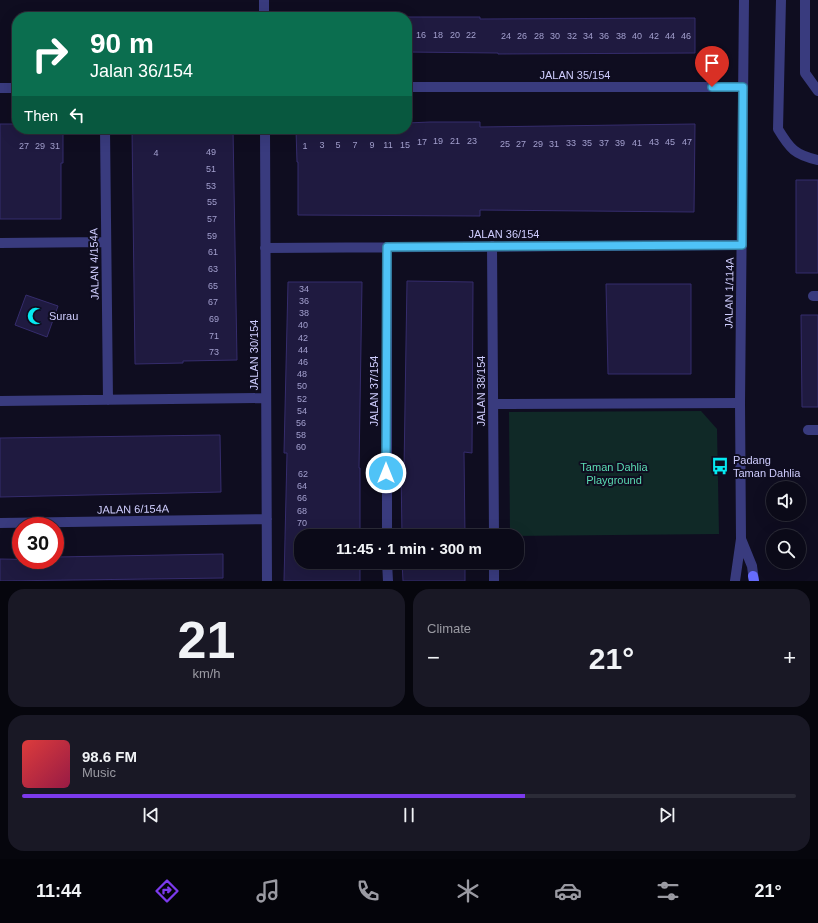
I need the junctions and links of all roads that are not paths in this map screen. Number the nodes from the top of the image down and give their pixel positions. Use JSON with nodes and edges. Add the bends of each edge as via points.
{"nodes":[{"id":1,"x":264,"y":0,"type":"edge"},
{"id":2,"x":744,"y":0,"type":"edge"},
{"id":3,"x":781,"y":0,"type":"edge"},
{"id":4,"x":805,"y":0,"type":"edge"},
{"id":5,"x":264,"y":12,"type":"edge"},
{"id":6,"x":412,"y":87,"type":"edge"},
{"id":7,"x":743,"y":87,"type":"junction"},
{"id":8,"x":0,"y":88,"type":"edge"},
{"id":9,"x":12,"y":88,"type":"edge"},
{"id":10,"x":818,"y":91,"type":"edge"},
{"id":11,"x":105,"y":134,"type":"edge"},
{"id":12,"x":265,"y":134,"type":"edge"},
{"id":13,"x":818,"y":160,"type":"edge"},
{"id":14,"x":106,"y":242,"type":"junction"},
{"id":15,"x":0,"y":243,"type":"edge"},
{"id":16,"x":742,"y":245,"type":"junction"},
{"id":17,"x":492,"y":246,"type":"junction"},
{"id":18,"x":387,"y":247,"type":"junction"},
{"id":19,"x":265,"y":248,"type":"junction"},
{"id":20,"x":266,"y":398,"type":"junction"},
{"id":21,"x":0,"y":400,"type":"edge"},
{"id":22,"x":108,"y":400,"type":"junction"},
{"id":23,"x":740,"y":403,"type":"junction"},
{"id":24,"x":493,"y":404,"type":"junction"},
{"id":25,"x":267,"y":519,"type":"junction"},
{"id":26,"x":0,"y":523,"type":"edge"},
{"id":27,"x":387,"y":529,"type":"edge"},
{"id":28,"x":494,"y":529,"type":"edge"},
{"id":29,"x":741,"y":539,"type":"junction"},
{"id":30,"x":387,"y":569,"type":"edge"},
{"id":31,"x":494,"y":569,"type":"edge"},
{"id":32,"x":754,"y":580,"type":"edge"},
{"id":33,"x":267,"y":581,"type":"edge"},
{"id":34,"x":388,"y":581,"type":"edge"},
{"id":35,"x":494,"y":581,"type":"edge"},
{"id":36,"x":735,"y":581,"type":"edge"}],
"edges":[{"from":1,"to":5,"type":"street"},
{"from":2,"to":7,"type":"street","name":"JALAN 1/114A"},
{"from":3,"to":13,"type":"street","via":[[778,129],[794,151]]},
{"from":4,"to":10,"type":"street","via":[[805,73]]},
{"from":6,"to":7,"type":"street","name":"JALAN 35/154"},
{"from":7,"to":16,"type":"street","name":"JALAN 1/114A"},
{"from":8,"to":9,"type":"street"},
{"from":11,"to":14,"type":"street","name":"JALAN 4/154A"},
{"from":12,"to":19,"type":"street","name":"JALAN 30/154"},
{"from":14,"to":15,"type":"street"},
{"from":14,"to":22,"type":"street","name":"JALAN 4/154A"},
{"from":16,"to":17,"type":"street","name":"JALAN 36/154"},
{"from":16,"to":23,"type":"street","name":"JALAN 1/114A"},
{"from":17,"to":18,"type":"street","name":"JALAN 36/154"},
{"from":17,"to":24,"type":"street","name":"JALAN 38/154"},
{"from":18,"to":19,"type":"street","name":"JALAN 36/154"},
{"from":18,"to":27,"type":"street","name":"JALAN 37/154"},
{"from":19,"to":20,"type":"street","name":"JALAN 30/154"},
{"from":20,"to":22,"type":"street"},
{"from":20,"to":25,"type":"street","name":"JALAN 30/154"},
{"from":21,"to":22,"type":"street"},
{"from":23,"to":24,"type":"street"},
{"from":23,"to":29,"type":"street","name":"JALAN 1/114A"},
{"from":24,"to":28,"type":"street","name":"JALAN 38/154"},
{"from":25,"to":26,"type":"street","name":"JALAN 6/154A"},
{"from":25,"to":33,"type":"street","name":"JALAN 30/154"},
{"from":29,"to":32,"type":"street","name":"JALAN 1/114A","via":[[752,566]]},
{"from":29,"to":36,"type":"street","name":"JALAN 1/114A"},
{"from":30,"to":34,"type":"street"},
{"from":31,"to":35,"type":"street"}]}
